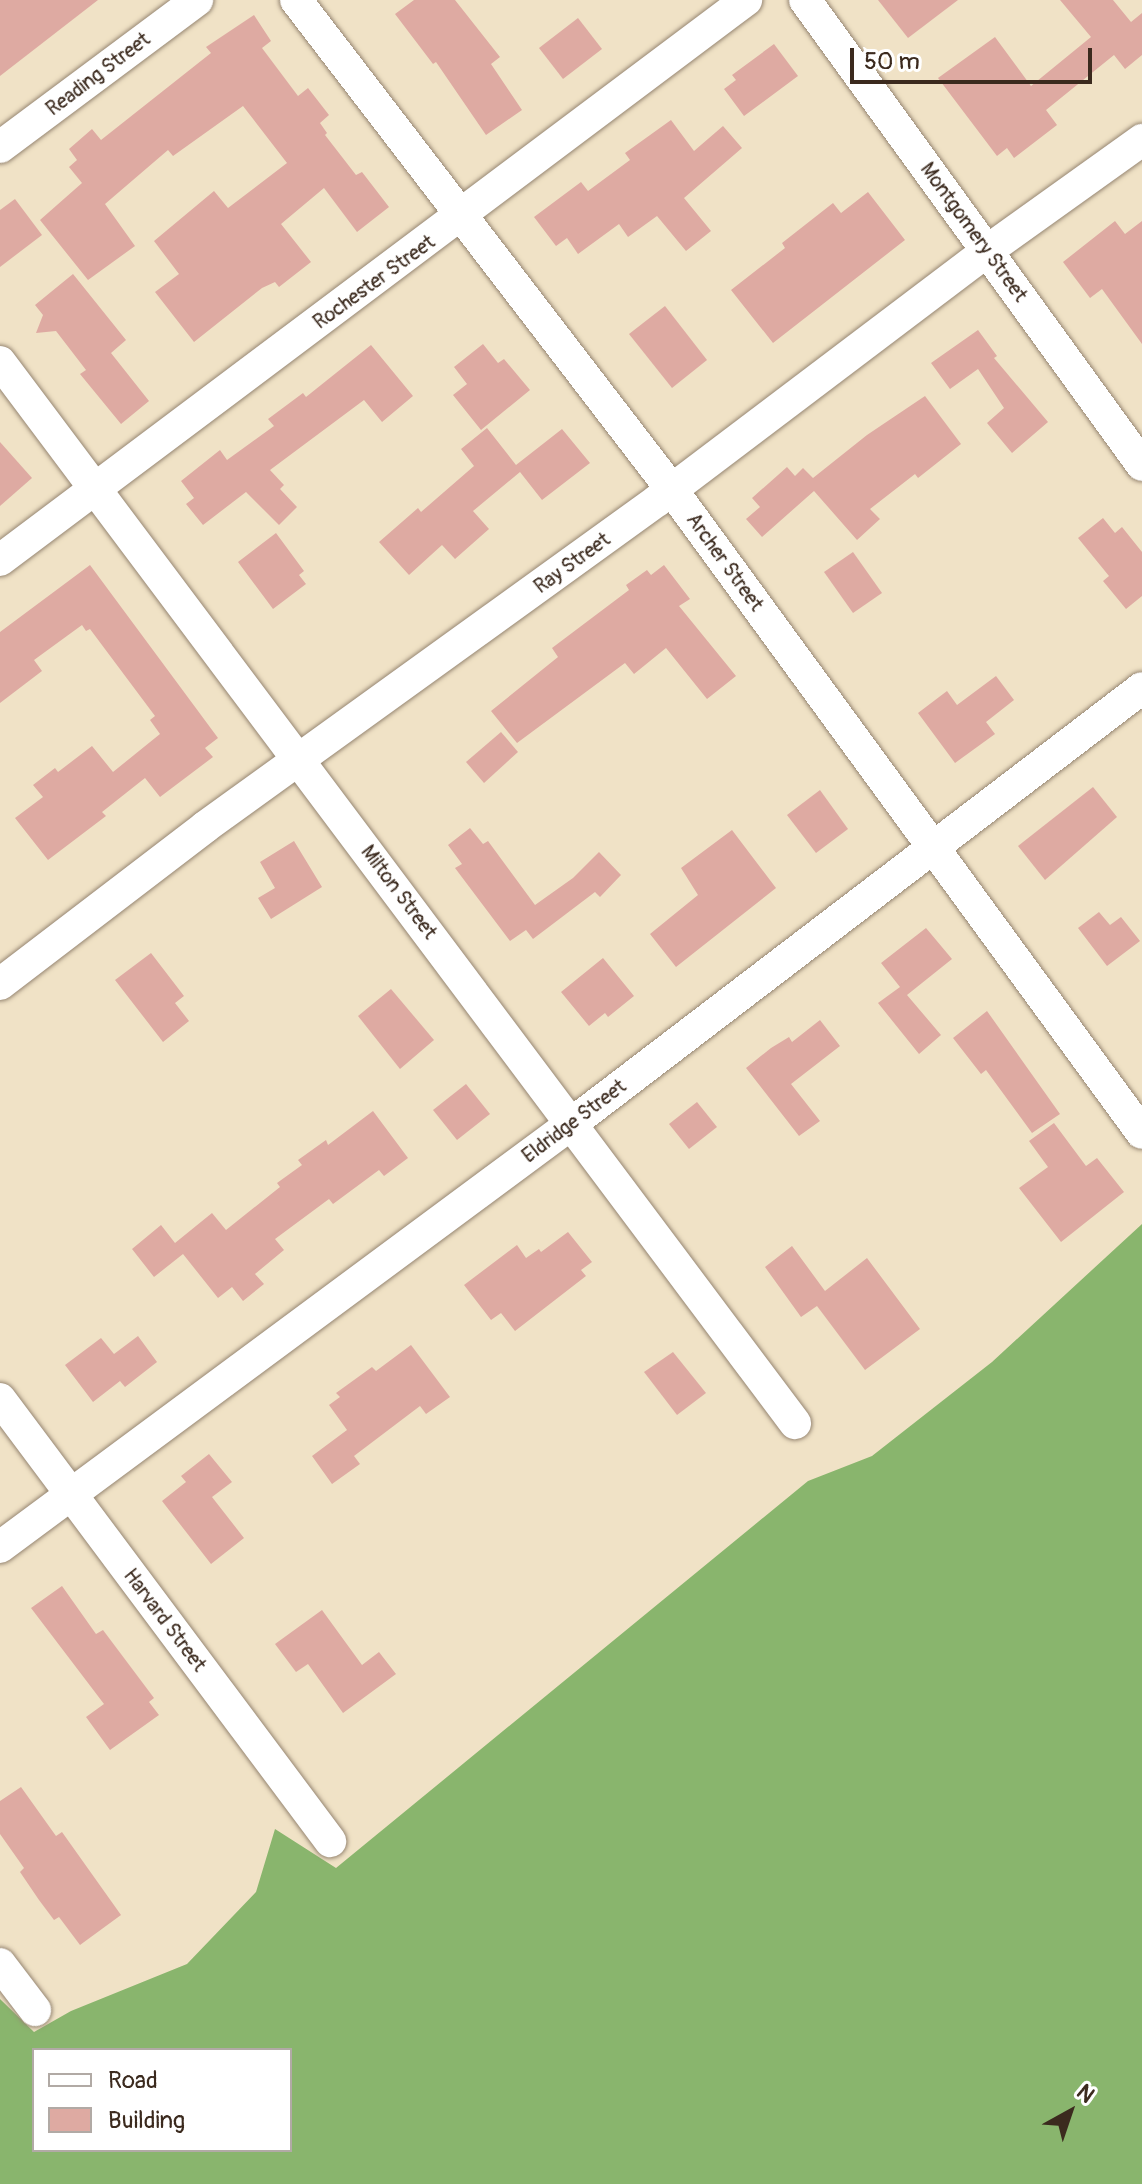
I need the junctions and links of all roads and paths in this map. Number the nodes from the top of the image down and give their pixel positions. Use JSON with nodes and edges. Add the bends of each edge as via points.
{"nodes":[{"id":1,"x":197,"y":0,"type":"edge"},
{"id":2,"x":296,"y":0,"type":"edge"},
{"id":3,"x":746,"y":0,"type":"edge"},
{"id":4,"x":805,"y":0,"type":"edge"},
{"id":5,"x":1142,"y":140,"type":"edge"},
{"id":6,"x":0,"y":147,"type":"edge"},
{"id":7,"x":462,"y":216,"type":"junction"},
{"id":8,"x":987,"y":251,"type":"junction"},
{"id":9,"x":0,"y":362,"type":"edge"},
{"id":10,"x":1142,"y":465,"type":"edge"},
{"id":11,"x":95,"y":488,"type":"junction"},
{"id":12,"x":672,"y":490,"type":"junction"},
{"id":13,"x":0,"y":560,"type":"edge"},
{"id":14,"x":1142,"y":688,"type":"edge"},
{"id":15,"x":300,"y":758,"type":"junction"},
{"id":16,"x":932,"y":849,"type":"junction"},
{"id":17,"x":0,"y":984,"type":"edge"},
{"id":18,"x":571,"y":1124,"type":"junction"},
{"id":19,"x":1142,"y":1133,"type":"edge"},
{"id":20,"x":0,"y":1399,"type":"edge"},
{"id":21,"x":795,"y":1423,"type":"dead end"},
{"id":22,"x":71,"y":1495,"type":"junction"},
{"id":23,"x":0,"y":1547,"type":"edge"},
{"id":24,"x":330,"y":1841,"type":"dead end"},
{"id":25,"x":0,"y":1964,"type":"edge"},
{"id":26,"x":35,"y":2010,"type":"dead end"}],
"edges":[{"from":1,"to":6,"type":"street","name":"Reading Street"},
{"from":2,"to":7,"type":"street","name":"Archer Street"},
{"from":3,"to":7,"type":"street","name":"Rochester Street"},
{"from":4,"to":8,"type":"street","name":"Montgomery Street"},
{"from":5,"to":8,"type":"street","name":"Ray Street"},
{"from":7,"to":11,"type":"street","name":"Rochester Street"},
{"from":7,"to":12,"type":"street","name":"Archer Street"},
{"from":8,"to":10,"type":"street","name":"Montgomery Street"},
{"from":8,"to":12,"type":"street","name":"Ray Street"},
{"from":9,"to":11,"type":"street","name":"Milton Street"},
{"from":11,"to":13,"type":"street","name":"Rochester Street"},
{"from":11,"to":15,"type":"street","name":"Milton Street"},
{"from":12,"to":15,"type":"street","name":"Ray Street"},
{"from":12,"to":16,"type":"street","name":"Archer Street"},
{"from":14,"to":16,"type":"street","name":"Eldridge Street"},
{"from":15,"to":17,"type":"street","name":"Ray Street"},
{"from":15,"to":18,"type":"street","name":"Milton Street"},
{"from":16,"to":18,"type":"street","name":"Eldridge Street"},
{"from":16,"to":19,"type":"street","name":"Archer Street"},
{"from":18,"to":21,"type":"street","name":"Milton Street"},
{"from":18,"to":22,"type":"street","name":"Eldridge Street"},
{"from":20,"to":22,"type":"street","name":"Harvard Street"},
{"from":22,"to":23,"type":"street","name":"Eldridge Street"},
{"from":22,"to":24,"type":"street","name":"Harvard Street"},
{"from":25,"to":26,"type":"street"}]}
